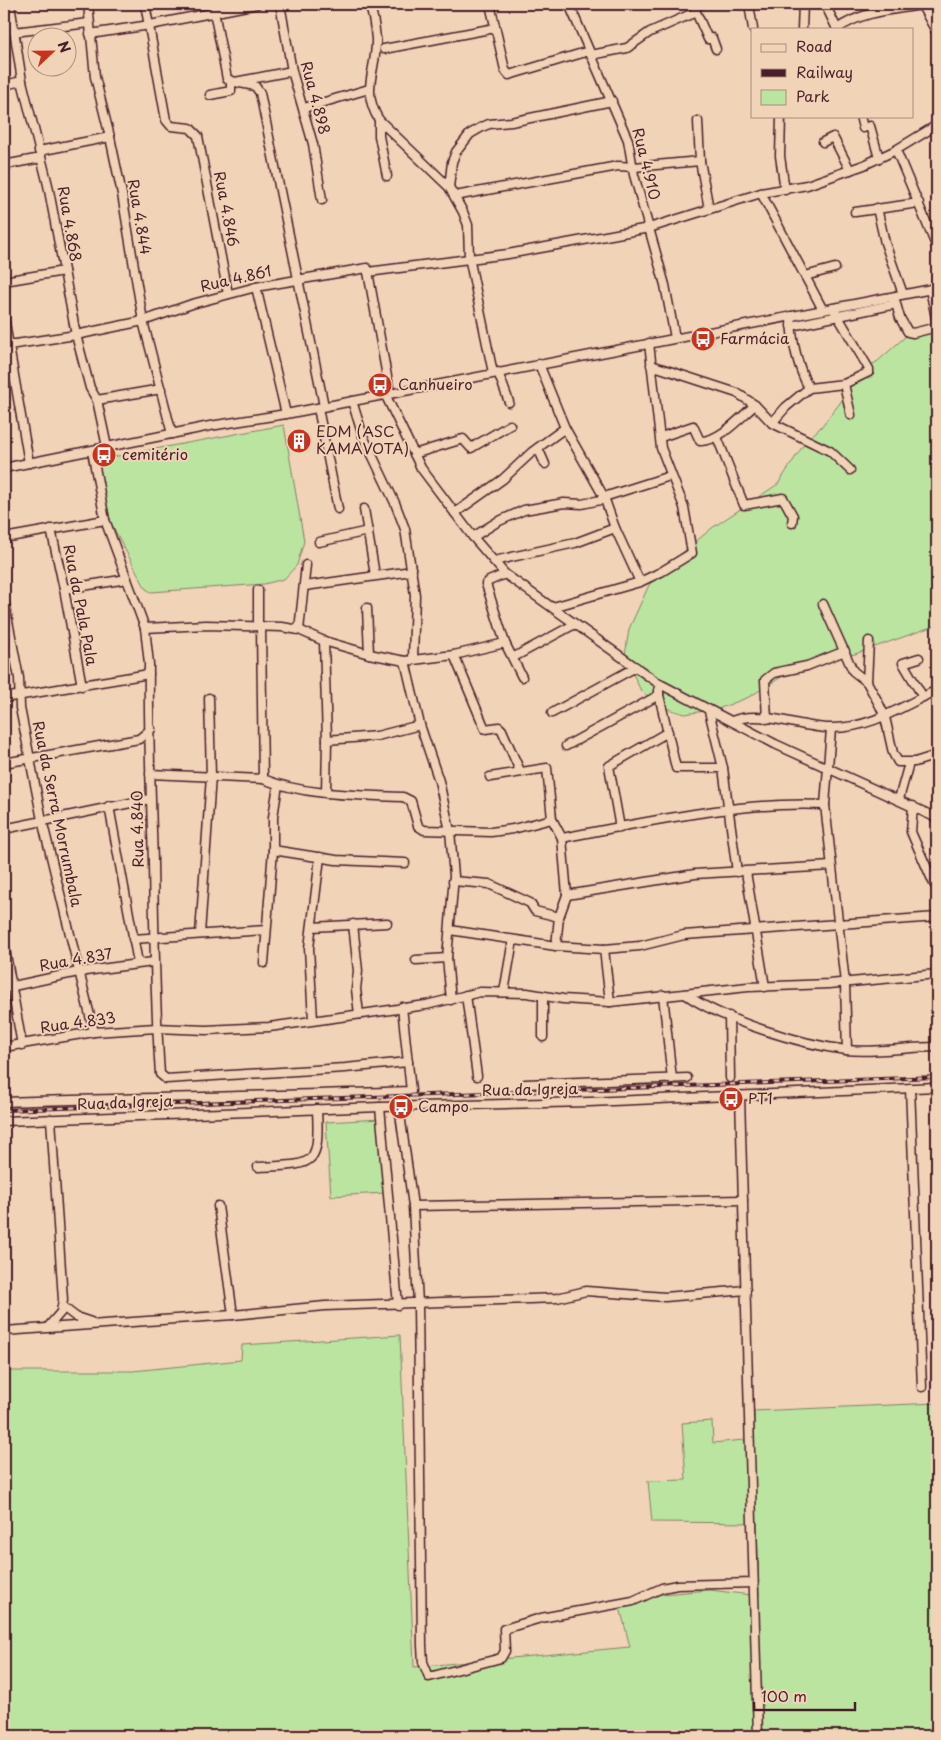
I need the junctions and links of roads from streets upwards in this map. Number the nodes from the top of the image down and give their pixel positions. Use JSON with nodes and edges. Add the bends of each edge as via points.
{"nodes":[{"id":1,"x":10,"y":4,"type":"edge"},
{"id":2,"x":88,"y":4,"type":"edge"},
{"id":3,"x":145,"y":4,"type":"edge"},
{"id":4,"x":257,"y":4,"type":"edge"},
{"id":5,"x":280,"y":4,"type":"edge"},
{"id":6,"x":369,"y":4,"type":"edge"},
{"id":7,"x":490,"y":4,"type":"edge"},
{"id":8,"x":569,"y":4,"type":"edge"},
{"id":9,"x":749,"y":4,"type":"edge"},
{"id":10,"x":803,"y":4,"type":"edge"},
{"id":11,"x":825,"y":4,"type":"edge"},
{"id":12,"x":922,"y":5,"type":"edge"},
{"id":13,"x":696,"y":6,"type":"edge"},
{"id":14,"x":217,"y":8,"type":"edge"},
{"id":15,"x":89,"y":22,"type":"junction"},
{"id":16,"x":150,"y":25,"type":"junction"},
{"id":17,"x":495,"y":28,"type":"junction"},
{"id":18,"x":753,"y":28,"type":"edge"},
{"id":19,"x":802,"y":28,"type":"edge"},
{"id":20,"x":837,"y":28,"type":"edge"},
{"id":21,"x":839,"y":28,"type":"edge"},
{"id":22,"x":14,"y":32,"type":"junction"},
{"id":23,"x":937,"y":33,"type":"edge"},
{"id":24,"x":90,"y":34,"type":"junction"},
{"id":25,"x":376,"y":38,"type":"junction"},
{"id":26,"x":384,"y":48,"type":"junction"},
{"id":27,"x":716,"y":49,"type":"dead end"},
{"id":28,"x":590,"y":53,"type":"junction"},
{"id":29,"x":374,"y":58,"type":"junction"},
{"id":30,"x":292,"y":71,"type":"junction"},
{"id":31,"x":22,"y":81,"type":"junction"},
{"id":32,"x":233,"y":82,"type":"junction"},
{"id":33,"x":4,"y":85,"type":"edge"},
{"id":34,"x":369,"y":89,"type":"junction"},
{"id":35,"x":210,"y":96,"type":"dead end"},
{"id":36,"x":612,"y":101,"type":"junction"},
{"id":37,"x":304,"y":108,"type":"junction"},
{"id":38,"x":781,"y":118,"type":"edge"},
{"id":39,"x":860,"y":118,"type":"edge"},
{"id":40,"x":379,"y":120,"type":"junction"},
{"id":41,"x":698,"y":121,"type":"dead end"},
{"id":42,"x":937,"y":125,"type":"edge"},
{"id":43,"x":110,"y":137,"type":"junction"},
{"id":44,"x":823,"y":142,"type":"dead end"},
{"id":45,"x":896,"y":150,"type":"junction"},
{"id":46,"x":40,"y":155,"type":"junction"},
{"id":47,"x":879,"y":158,"type":"junction"},
{"id":48,"x":700,"y":161,"type":"junction"},
{"id":49,"x":4,"y":165,"type":"edge"},
{"id":50,"x":634,"y":167,"type":"junction"},
{"id":51,"x":850,"y":170,"type":"junction"},
{"id":52,"x":387,"y":176,"type":"dead end"},
{"id":53,"x":449,"y":187,"type":"junction"},
{"id":54,"x":785,"y":190,"type":"junction"},
{"id":55,"x":761,"y":193,"type":"junction"},
{"id":56,"x":455,"y":196,"type":"junction"},
{"id":57,"x":322,"y":200,"type":"dead end"},
{"id":58,"x":919,"y":203,"type":"junction"},
{"id":59,"x":877,"y":208,"type":"junction"},
{"id":60,"x":709,"y":209,"type":"junction"},
{"id":61,"x":855,"y":212,"type":"dead end"},
{"id":62,"x":649,"y":228,"type":"junction"},
{"id":63,"x":937,"y":248,"type":"edge"},
{"id":64,"x":469,"y":257,"type":"junction"},
{"id":65,"x":835,"y":268,"type":"dead end"},
{"id":66,"x":64,"y":271,"type":"junction"},
{"id":67,"x":368,"y":272,"type":"junction"},
{"id":68,"x":805,"y":276,"type":"junction"},
{"id":69,"x":298,"y":280,"type":"junction"},
{"id":70,"x":4,"y":281,"type":"edge"},
{"id":71,"x":256,"y":287,"type":"junction"},
{"id":72,"x":934,"y":288,"type":"edge"},
{"id":73,"x":228,"y":294,"type":"junction"},
{"id":74,"x":903,"y":294,"type":"junction"},
{"id":75,"x":895,"y":300,"type":"junction"},
{"id":76,"x":833,"y":308,"type":"junction"},
{"id":77,"x":822,"y":310,"type":"junction"},
{"id":78,"x":791,"y":316,"type":"junction"},
{"id":79,"x":838,"y":316,"type":"junction"},
{"id":80,"x":4,"y":317,"type":"edge"},
{"id":81,"x":143,"y":320,"type":"junction"},
{"id":82,"x":937,"y":323,"type":"edge"},
{"id":83,"x":791,"y":326,"type":"junction"},
{"id":84,"x":937,"y":328,"type":"edge"},
{"id":85,"x":76,"y":335,"type":"junction"},
{"id":86,"x":675,"y":338,"type":"junction"},
{"id":87,"x":649,"y":343,"type":"junction"},
{"id":88,"x":9,"y":345,"type":"junction"},
{"id":89,"x":7,"y":355,"type":"edge"},
{"id":90,"x":539,"y":364,"type":"junction"},
{"id":91,"x":651,"y":365,"type":"junction"},
{"id":92,"x":496,"y":373,"type":"junction"},
{"id":93,"x":844,"y":384,"type":"junction"},
{"id":94,"x":809,"y":388,"type":"junction"},
{"id":95,"x":161,"y":389,"type":"junction"},
{"id":96,"x":387,"y":394,"type":"junction"},
{"id":97,"x":97,"y":400,"type":"junction"},
{"id":98,"x":352,"y":401,"type":"junction"},
{"id":99,"x":509,"y":402,"type":"dead end"},
{"id":100,"x":755,"y":405,"type":"junction"},
{"id":101,"x":321,"y":407,"type":"junction"},
{"id":102,"x":286,"y":414,"type":"junction"},
{"id":103,"x":851,"y":415,"type":"dead end"},
{"id":104,"x":772,"y":423,"type":"junction"},
{"id":105,"x":510,"y":425,"type":"dead end"},
{"id":106,"x":565,"y":428,"type":"junction"},
{"id":107,"x":172,"y":434,"type":"junction"},
{"id":108,"x":660,"y":437,"type":"junction"},
{"id":109,"x":716,"y":437,"type":"junction"},
{"id":110,"x":107,"y":447,"type":"junction"},
{"id":111,"x":538,"y":448,"type":"junction"},
{"id":112,"x":92,"y":450,"type":"junction"},
{"id":113,"x":414,"y":454,"type":"junction"},
{"id":114,"x":29,"y":463,"type":"junction"},
{"id":115,"x":545,"y":464,"type":"dead end"},
{"id":116,"x":4,"y":468,"type":"edge"},
{"id":117,"x":850,"y":470,"type":"dead end"},
{"id":118,"x":670,"y":476,"type":"junction"},
{"id":119,"x":604,"y":498,"type":"junction"},
{"id":120,"x":338,"y":509,"type":"dead end"},
{"id":121,"x":364,"y":509,"type":"dead end"},
{"id":122,"x":456,"y":513,"type":"junction"},
{"id":123,"x":106,"y":520,"type":"junction"},
{"id":124,"x":792,"y":523,"type":"dead end"},
{"id":125,"x":615,"y":528,"type":"junction"},
{"id":126,"x":51,"y":529,"type":"junction"},
{"id":127,"x":368,"y":530,"type":"junction"},
{"id":128,"x":4,"y":538,"type":"edge"},
{"id":129,"x":473,"y":538,"type":"junction"},
{"id":130,"x":318,"y":542,"type":"dead end"},
{"id":131,"x":494,"y":561,"type":"junction"},
{"id":132,"x":306,"y":565,"type":"dead end"},
{"id":133,"x":412,"y":570,"type":"junction"},
{"id":134,"x":505,"y":574,"type":"junction"},
{"id":135,"x":375,"y":575,"type":"junction"},
{"id":136,"x":127,"y":579,"type":"junction"},
{"id":137,"x":640,"y":582,"type":"junction"},
{"id":138,"x":304,"y":586,"type":"junction"},
{"id":139,"x":64,"y":589,"type":"junction"},
{"id":140,"x":258,"y":590,"type":"dead end"},
{"id":141,"x":4,"y":600,"type":"edge"},
{"id":142,"x":823,"y":604,"type":"dead end"},
{"id":143,"x":552,"y":607,"type":"junction"},
{"id":144,"x":367,"y":608,"type":"dead end"},
{"id":145,"x":575,"y":624,"type":"junction"},
{"id":146,"x":260,"y":626,"type":"junction"},
{"id":147,"x":145,"y":628,"type":"junction"},
{"id":148,"x":299,"y":630,"type":"junction"},
{"id":149,"x":324,"y":641,"type":"junction"},
{"id":150,"x":869,"y":641,"type":"dead end"},
{"id":151,"x":505,"y":643,"type":"junction"},
{"id":152,"x":845,"y":651,"type":"junction"},
{"id":153,"x":369,"y":654,"type":"junction"},
{"id":154,"x":454,"y":655,"type":"junction"},
{"id":155,"x":514,"y":657,"type":"junction"},
{"id":156,"x":919,"y":658,"type":"dead end"},
{"id":157,"x":409,"y":660,"type":"junction"},
{"id":158,"x":636,"y":667,"type":"junction"},
{"id":159,"x":149,"y":674,"type":"junction"},
{"id":160,"x":522,"y":677,"type":"dead end"},
{"id":161,"x":867,"y":682,"type":"junction"},
{"id":162,"x":658,"y":683,"type":"junction"},
{"id":163,"x":82,"y":686,"type":"junction"},
{"id":164,"x":937,"y":690,"type":"edge"},
{"id":165,"x":659,"y":694,"type":"junction"},
{"id":166,"x":20,"y":695,"type":"junction"},
{"id":167,"x":924,"y":697,"type":"junction"},
{"id":168,"x":4,"y":698,"type":"edge"},
{"id":169,"x":209,"y":698,"type":"dead end"},
{"id":170,"x":710,"y":711,"type":"junction"},
{"id":171,"x":552,"y":713,"type":"dead end"},
{"id":172,"x":885,"y":717,"type":"junction"},
{"id":173,"x":767,"y":719,"type":"junction"},
{"id":174,"x":732,"y":721,"type":"junction"},
{"id":175,"x":420,"y":725,"type":"junction"},
{"id":176,"x":151,"y":729,"type":"junction"},
{"id":177,"x":831,"y":729,"type":"junction"},
{"id":178,"x":668,"y":732,"type":"junction"},
{"id":179,"x":139,"y":739,"type":"junction"},
{"id":180,"x":327,"y":740,"type":"junction"},
{"id":181,"x":566,"y":746,"type":"dead end"},
{"id":182,"x":151,"y":749,"type":"junction"},
{"id":183,"x":937,"y":755,"type":"edge"},
{"id":184,"x":30,"y":759,"type":"junction"},
{"id":185,"x":4,"y":763,"type":"edge"},
{"id":186,"x":909,"y":763,"type":"junction"},
{"id":187,"x":723,"y":768,"type":"junction"},
{"id":188,"x":828,"y":768,"type":"junction"},
{"id":189,"x":520,"y":771,"type":"junction"},
{"id":190,"x":150,"y":774,"type":"junction"},
{"id":191,"x":211,"y":776,"type":"junction"},
{"id":192,"x":490,"y":776,"type":"dead end"},
{"id":193,"x":263,"y":779,"type":"junction"},
{"id":194,"x":278,"y":785,"type":"junction"},
{"id":195,"x":326,"y":793,"type":"junction"},
{"id":196,"x":150,"y":799,"type":"junction"},
{"id":197,"x":899,"y":799,"type":"junction"},
{"id":198,"x":825,"y":805,"type":"junction"},
{"id":199,"x":109,"y":806,"type":"junction"},
{"id":200,"x":913,"y":806,"type":"junction"},
{"id":201,"x":728,"y":810,"type":"junction"},
{"id":202,"x":937,"y":818,"type":"edge"},
{"id":203,"x":552,"y":819,"type":"junction"},
{"id":204,"x":42,"y":820,"type":"junction"},
{"id":205,"x":620,"y":828,"type":"junction"},
{"id":206,"x":4,"y":829,"type":"edge"},
{"id":207,"x":450,"y":832,"type":"junction"},
{"id":208,"x":562,"y":838,"type":"junction"},
{"id":209,"x":273,"y":850,"type":"junction"},
{"id":210,"x":320,"y":857,"type":"junction"},
{"id":211,"x":405,"y":863,"type":"dead end"},
{"id":212,"x":831,"y":866,"type":"junction"},
{"id":213,"x":742,"y":872,"type":"junction"},
{"id":214,"x":454,"y":881,"type":"junction"},
{"id":215,"x":937,"y":885,"type":"edge"},
{"id":216,"x":567,"y":895,"type":"junction"},
{"id":217,"x":559,"y":917,"type":"junction"},
{"id":218,"x":937,"y":917,"type":"edge"},
{"id":219,"x":387,"y":923,"type":"dead end"},
{"id":220,"x":353,"y":924,"type":"junction"},
{"id":221,"x":838,"y":926,"type":"junction"},
{"id":222,"x":312,"y":927,"type":"junction"},
{"id":223,"x":266,"y":930,"type":"junction"},
{"id":224,"x":450,"y":930,"type":"junction"},
{"id":225,"x":757,"y":932,"type":"junction"},
{"id":226,"x":200,"y":934,"type":"junction"},
{"id":227,"x":154,"y":936,"type":"junction"},
{"id":228,"x":133,"y":939,"type":"junction"},
{"id":229,"x":513,"y":940,"type":"junction"},
{"id":230,"x":4,"y":943,"type":"edge"},
{"id":231,"x":556,"y":946,"type":"junction"},
{"id":232,"x":604,"y":949,"type":"junction"},
{"id":233,"x":447,"y":958,"type":"junction"},
{"id":234,"x":416,"y":960,"type":"dead end"},
{"id":235,"x":153,"y":962,"type":"junction"},
{"id":236,"x":264,"y":963,"type":"dead end"},
{"id":237,"x":138,"y":964,"type":"junction"},
{"id":238,"x":78,"y":972,"type":"junction"},
{"id":239,"x":937,"y":974,"type":"edge"},
{"id":240,"x":845,"y":982,"type":"junction"},
{"id":241,"x":8,"y":987,"type":"edge"},
{"id":242,"x":765,"y":987,"type":"junction"},
{"id":243,"x":504,"y":992,"type":"junction"},
{"id":244,"x":685,"y":994,"type":"junction"},
{"id":245,"x":466,"y":995,"type":"junction"},
{"id":246,"x":663,"y":995,"type":"junction"},
{"id":247,"x":543,"y":996,"type":"junction"},
{"id":248,"x":451,"y":1000,"type":"junction"},
{"id":249,"x":610,"y":1002,"type":"junction"},
{"id":250,"x":402,"y":1008,"type":"junction"},
{"id":251,"x":359,"y":1014,"type":"junction"},
{"id":252,"x":729,"y":1016,"type":"junction"},
{"id":253,"x":313,"y":1020,"type":"junction"},
{"id":254,"x":156,"y":1028,"type":"junction"},
{"id":255,"x":94,"y":1032,"type":"junction"},
{"id":256,"x":543,"y":1037,"type":"dead end"},
{"id":257,"x":22,"y":1045,"type":"junction"},
{"id":258,"x":4,"y":1047,"type":"edge"},
{"id":259,"x":937,"y":1047,"type":"edge"},
{"id":260,"x":847,"y":1050,"type":"junction"},
{"id":261,"x":408,"y":1062,"type":"junction"},
{"id":262,"x":477,"y":1076,"type":"dead end"},
{"id":263,"x":687,"y":1078,"type":"dead end"},
{"id":264,"x":730,"y":1078,"type":"dead end"},
{"id":265,"x":672,"y":1079,"type":"junction"},
{"id":266,"x":525,"y":1084,"type":"dead end"},
{"id":267,"x":937,"y":1087,"type":"edge"},
{"id":268,"x":910,"y":1088,"type":"junction"},
{"id":269,"x":740,"y":1096,"type":"junction"},
{"id":270,"x":4,"y":1102,"type":"edge"},
{"id":271,"x":380,"y":1107,"type":"junction"},
{"id":272,"x":399,"y":1107,"type":"junction"},
{"id":273,"x":317,"y":1109,"type":"junction"},
{"id":274,"x":51,"y":1119,"type":"junction"},
{"id":275,"x":4,"y":1121,"type":"edge"},
{"id":276,"x":258,"y":1167,"type":"dead end"},
{"id":277,"x":743,"y":1200,"type":"junction"},
{"id":278,"x":218,"y":1206,"type":"dead end"},
{"id":279,"x":413,"y":1206,"type":"junction"},
{"id":280,"x":746,"y":1290,"type":"junction"},
{"id":281,"x":418,"y":1304,"type":"junction"},
{"id":282,"x":398,"y":1305,"type":"junction"},
{"id":283,"x":63,"y":1306,"type":"junction"},
{"id":284,"x":233,"y":1315,"type":"junction"},
{"id":285,"x":96,"y":1324,"type":"junction"},
{"id":286,"x":48,"y":1327,"type":"junction"},
{"id":287,"x":4,"y":1331,"type":"edge"},
{"id":288,"x":922,"y":1387,"type":"dead end"},
{"id":289,"x":753,"y":1583,"type":"junction"},
{"id":290,"x":758,"y":1736,"type":"edge"}],
"edges":[{"from":1,"to":22,"type":"street","name":"Rua 4.868"},
{"from":2,"to":15,"type":"street","name":"Rua 4.844"},
{"from":3,"to":16,"type":"street"},
{"from":4,"to":14,"type":"street"},
{"from":5,"to":30,"type":"street","name":"Rua 4.898"},
{"from":6,"to":25,"type":"street"},
{"from":7,"to":17,"type":"street"},
{"from":8,"to":28,"type":"street","name":"Rua 4.910"},
{"from":9,"to":18,"type":"street"},
{"from":10,"to":19,"type":"street"},
{"from":11,"to":20,"type":"street"},
{"from":12,"to":21,"type":"street","via":[[858,16]]},
{"from":12,"to":23,"type":"street"},
{"from":13,"to":27,"type":"street","via":[[708,39],[712,38]]},
{"from":13,"to":28,"type":"street","via":[[627,48]]},
{"from":14,"to":16,"type":"street"},
{"from":14,"to":32,"type":"street","via":[[225,75]]},
{"from":15,"to":22,"type":"street"},
{"from":15,"to":24,"type":"street","name":"Rua 4.844"},
{"from":16,"to":24,"type":"street"},
{"from":16,"to":73,"type":"street","name":"Rua 4.846","via":[[166,120],[171,126],[194,130],[201,147]]},
{"from":17,"to":26,"type":"street"},
{"from":17,"to":28,"type":"street","via":[[505,70],[512,76]]},
{"from":22,"to":31,"type":"street","name":"Rua 4.868"},
{"from":24,"to":43,"type":"street","name":"Rua 4.844","via":[[95,77]]},
{"from":25,"to":26,"type":"street"},
{"from":25,"to":29,"type":"street"},
{"from":26,"to":29,"type":"street"},
{"from":28,"to":36,"type":"street","name":"Rua 4.910"},
{"from":29,"to":34,"type":"street"},
{"from":30,"to":32,"type":"street"},
{"from":30,"to":37,"type":"street","name":"Rua 4.898"},
{"from":31,"to":33,"type":"street"},
{"from":31,"to":46,"type":"street","name":"Rua 4.868"},
{"from":32,"to":35,"type":"street","via":[[231,90]]},
{"from":32,"to":69,"type":"street","via":[[255,86],[260,93]]},
{"from":34,"to":37,"type":"street"},
{"from":34,"to":40,"type":"street","via":[[372,109]]},
{"from":36,"to":50,"type":"street","name":"Rua 4.910","via":[[628,140]]},
{"from":36,"to":53,"type":"street","via":[[482,127],[470,134],[456,152]]},
{"from":37,"to":57,"type":"street","name":"Rua 4.898"},
{"from":38,"to":54,"type":"street","via":[[780,156]]},
{"from":39,"to":47,"type":"street","via":[[863,128],[870,126]]},
{"from":40,"to":52,"type":"street"},
{"from":40,"to":53,"type":"street"},
{"from":41,"to":48,"type":"street"},
{"from":42,"to":45,"type":"street","name":"Rua 4.861"},
{"from":43,"to":46,"type":"street"},
{"from":43,"to":81,"type":"street","name":"Rua 4.844"},
{"from":44,"to":51,"type":"street","via":[[833,137]]},
{"from":45,"to":47,"type":"street","name":"Rua 4.861"},
{"from":45,"to":58,"type":"street"},
{"from":46,"to":49,"type":"street"},
{"from":46,"to":66,"type":"street","name":"Rua 4.868"},
{"from":47,"to":51,"type":"street","name":"Rua 4.861"},
{"from":48,"to":50,"type":"street"},
{"from":48,"to":60,"type":"street"},
{"from":50,"to":56,"type":"street","via":[[618,166]]},
{"from":50,"to":62,"type":"street","name":"Rua 4.910"},
{"from":51,"to":54,"type":"street","name":"Rua 4.861"},
{"from":53,"to":56,"type":"street"},
{"from":54,"to":55,"type":"street","name":"Rua 4.861"},
{"from":55,"to":60,"type":"street","name":"Rua 4.861"},
{"from":55,"to":68,"type":"street"},
{"from":56,"to":64,"type":"street","via":[[468,225]]},
{"from":58,"to":59,"type":"street"},
{"from":58,"to":63,"type":"street"},
{"from":59,"to":61,"type":"street"},
{"from":59,"to":74,"type":"street"},
{"from":60,"to":62,"type":"street","name":"Rua 4.861"},
{"from":62,"to":64,"type":"street","name":"Rua 4.861","via":[[536,249]]},
{"from":62,"to":86,"type":"street","name":"Rua 4.910"},
{"from":64,"to":67,"type":"street","name":"Rua 4.861"},
{"from":64,"to":92,"type":"street"},
{"from":65,"to":68,"type":"street"},
{"from":66,"to":70,"type":"street"},
{"from":66,"to":85,"type":"street","name":"Rua 4.868"},
{"from":67,"to":69,"type":"street","name":"Rua 4.861","via":[[367,268]]},
{"from":67,"to":96,"type":"street"},
{"from":68,"to":77,"type":"street"},
{"from":69,"to":71,"type":"street","name":"Rua 4.861"},
{"from":69,"to":101,"type":"street"},
{"from":71,"to":73,"type":"street","name":"Rua 4.861"},
{"from":71,"to":102,"type":"street"},
{"from":72,"to":74,"type":"street"},
{"from":72,"to":82,"type":"street"},
{"from":73,"to":81,"type":"street","name":"Rua 4.861"},
{"from":74,"to":75,"type":"street"},
{"from":75,"to":76,"type":"street"},
{"from":75,"to":79,"type":"street"},
{"from":75,"to":84,"type":"street","via":[[908,332],[913,334]]},
{"from":76,"to":77,"type":"street"},
{"from":76,"to":79,"type":"street"},
{"from":77,"to":78,"type":"street"},
{"from":78,"to":83,"type":"street"},
{"from":78,"to":86,"type":"street"},
{"from":79,"to":83,"type":"street"},
{"from":79,"to":93,"type":"street","via":[[870,371]]},
{"from":80,"to":88,"type":"street"},
{"from":81,"to":85,"type":"street","name":"Rua 4.861"},
{"from":81,"to":95,"type":"street","name":"Rua 4.844"},
{"from":83,"to":94,"type":"street"},
{"from":85,"to":88,"type":"street","name":"Rua 4.861"},
{"from":85,"to":97,"type":"street","name":"Rua 4.868","via":[[90,388]]},
{"from":86,"to":87,"type":"street"},
{"from":87,"to":90,"type":"street"},
{"from":87,"to":91,"type":"street"},
{"from":88,"to":89,"type":"street"},
{"from":89,"to":114,"type":"street"},
{"from":90,"to":92,"type":"street"},
{"from":90,"to":106,"type":"street"},
{"from":91,"to":100,"type":"street","via":[[737,393]]},
{"from":91,"to":108,"type":"street"},
{"from":92,"to":96,"type":"street"},
{"from":92,"to":99,"type":"street"},
{"from":93,"to":94,"type":"street"},
{"from":93,"to":103,"type":"street"},
{"from":94,"to":104,"type":"street","via":[[786,406]]},
{"from":95,"to":97,"type":"street"},
{"from":95,"to":107,"type":"street","name":"Rua 4.844"},
{"from":96,"to":98,"type":"street"},
{"from":96,"to":113,"type":"street"},
{"from":97,"to":110,"type":"street","name":"Rua 4.868"},
{"from":98,"to":101,"type":"street"},
{"from":98,"to":133,"type":"street","via":[[364,436],[400,513]]},
{"from":100,"to":104,"type":"street"},
{"from":100,"to":109,"type":"street"},
{"from":101,"to":102,"type":"street"},
{"from":101,"to":120,"type":"street"},
{"from":102,"to":107,"type":"street"},
{"from":104,"to":117,"type":"street","via":[[830,451]]},
{"from":105,"to":113,"type":"street","via":[[471,448],[463,439]]},
{"from":106,"to":111,"type":"street"},
{"from":106,"to":119,"type":"street"},
{"from":107,"to":110,"type":"street"},
{"from":108,"to":109,"type":"street","via":[[693,426],[700,441]]},
{"from":108,"to":118,"type":"street"},
{"from":109,"to":124,"type":"street","via":[[744,505],[783,498],[793,516]]},
{"from":110,"to":112,"type":"street"},
{"from":111,"to":115,"type":"street"},
{"from":111,"to":122,"type":"street","via":[[504,479]]},
{"from":112,"to":114,"type":"street"},
{"from":112,"to":123,"type":"street","name":"Rua 4.840"},
{"from":113,"to":122,"type":"street"},
{"from":114,"to":116,"type":"street"},
{"from":118,"to":119,"type":"street"},
{"from":118,"to":137,"type":"street","via":[[684,507],[692,553]]},
{"from":119,"to":125,"type":"street"},
{"from":119,"to":129,"type":"street","via":[[582,504],[564,503],[524,510]]},
{"from":121,"to":127,"type":"street"},
{"from":122,"to":129,"type":"street"},
{"from":123,"to":126,"type":"street"},
{"from":123,"to":136,"type":"street","name":"Rua 4.840"},
{"from":125,"to":131,"type":"street","via":[[575,544]]},
{"from":125,"to":137,"type":"street"},
{"from":126,"to":128,"type":"street"},
{"from":126,"to":139,"type":"street","name":"Rua da Pala Pala"},
{"from":127,"to":130,"type":"street"},
{"from":127,"to":135,"type":"street"},
{"from":129,"to":131,"type":"street"},
{"from":131,"to":134,"type":"street"},
{"from":132,"to":138,"type":"street"},
{"from":133,"to":135,"type":"street"},
{"from":133,"to":157,"type":"street","via":[[415,615]]},
{"from":134,"to":143,"type":"street"},
{"from":134,"to":151,"type":"street","via":[[486,584]]},
{"from":135,"to":138,"type":"street"},
{"from":136,"to":139,"type":"street"},
{"from":136,"to":147,"type":"street","name":"Rua 4.840"},
{"from":137,"to":143,"type":"street"},
{"from":138,"to":148,"type":"street"},
{"from":139,"to":163,"type":"street","name":"Rua da Pala Pala"},
{"from":140,"to":146,"type":"street"},
{"from":141,"to":166,"type":"street","name":"Rua da Serra Morrumbala"},
{"from":142,"to":152,"type":"street"},
{"from":143,"to":145,"type":"street"},
{"from":144,"to":153,"type":"street"},
{"from":145,"to":155,"type":"street"},
{"from":145,"to":158,"type":"street"},
{"from":146,"to":147,"type":"street"},
{"from":146,"to":148,"type":"street"},
{"from":146,"to":193,"type":"street"},
{"from":147,"to":159,"type":"street","name":"Rua 4.840"},
{"from":148,"to":149,"type":"street"},
{"from":149,"to":153,"type":"street"},
{"from":149,"to":180,"type":"street"},
{"from":150,"to":161,"type":"street"},
{"from":151,"to":154,"type":"street"},
{"from":151,"to":155,"type":"street"},
{"from":152,"to":161,"type":"street","via":[[853,671]]},
{"from":152,"to":173,"type":"street","via":[[807,666],[770,675],[765,680]]},
{"from":153,"to":157,"type":"street"},
{"from":154,"to":157,"type":"street"},
{"from":154,"to":189,"type":"street","via":[[485,729],[499,727],[502,730]]},
{"from":155,"to":160,"type":"street"},
{"from":156,"to":167,"type":"street","via":[[903,663]]},
{"from":157,"to":175,"type":"street"},
{"from":158,"to":162,"type":"street"},
{"from":158,"to":171,"type":"street"},
{"from":159,"to":163,"type":"street"},
{"from":159,"to":176,"type":"street","name":"Rua 4.840"},
{"from":161,"to":172,"type":"street"},
{"from":162,"to":165,"type":"street"},
{"from":162,"to":170,"type":"street"},
{"from":163,"to":166,"type":"street"},
{"from":164,"to":167,"type":"street"},
{"from":165,"to":178,"type":"street"},
{"from":165,"to":181,"type":"street"},
{"from":166,"to":168,"type":"street"},
{"from":166,"to":184,"type":"street","name":"Rua da Serra Morrumbala"},
{"from":167,"to":172,"type":"street"},
{"from":169,"to":191,"type":"street"},
{"from":170,"to":174,"type":"street"},
{"from":170,"to":187,"type":"street"},
{"from":172,"to":177,"type":"street"},
{"from":172,"to":186,"type":"street","via":[[898,762]]},
{"from":173,"to":174,"type":"street","via":[[741,717]]},
{"from":173,"to":177,"type":"street"},
{"from":174,"to":188,"type":"street"},
{"from":175,"to":180,"type":"street","via":[[377,736]]},
{"from":175,"to":207,"type":"street","via":[[439,781]]},
{"from":176,"to":179,"type":"street"},
{"from":176,"to":182,"type":"street","name":"Rua 4.840"},
{"from":177,"to":188,"type":"street"},
{"from":178,"to":187,"type":"street","via":[[676,768]]},
{"from":178,"to":205,"type":"street","via":[[609,766]]},
{"from":179,"to":182,"type":"street"},
{"from":179,"to":184,"type":"street"},
{"from":180,"to":195,"type":"street"},
{"from":182,"to":190,"type":"street","name":"Rua 4.840"},
{"from":183,"to":186,"type":"street"},
{"from":184,"to":185,"type":"street"},
{"from":184,"to":204,"type":"street","name":"Rua da Serra Morrumbala"},
{"from":186,"to":197,"type":"street"},
{"from":187,"to":201,"type":"street"},
{"from":188,"to":197,"type":"street"},
{"from":188,"to":198,"type":"street"},
{"from":189,"to":192,"type":"street"},
{"from":189,"to":203,"type":"street","via":[[546,768]]},
{"from":190,"to":191,"type":"street"},
{"from":190,"to":196,"type":"street","name":"Rua 4.840"},
{"from":191,"to":193,"type":"street"},
{"from":191,"to":226,"type":"street"},
{"from":193,"to":194,"type":"street"},
{"from":194,"to":195,"type":"street"},
{"from":194,"to":209,"type":"street","via":[[273,817]]},
{"from":195,"to":207,"type":"street","via":[[408,798],[420,828]]},
{"from":196,"to":199,"type":"street"},
{"from":196,"to":227,"type":"street","name":"Rua 4.840"},
{"from":197,"to":200,"type":"street"},
{"from":198,"to":201,"type":"street"},
{"from":198,"to":212,"type":"street"},
{"from":199,"to":204,"type":"street"},
{"from":199,"to":228,"type":"street"},
{"from":200,"to":202,"type":"street"},
{"from":200,"to":215,"type":"street","via":[[911,832]]},
{"from":201,"to":205,"type":"street"},
{"from":201,"to":213,"type":"street"},
{"from":203,"to":207,"type":"street","via":[[513,829]]},
{"from":203,"to":208,"type":"street"},
{"from":204,"to":206,"type":"street"},
{"from":204,"to":238,"type":"street","name":"Rua da Serra Morrumbala"},
{"from":205,"to":208,"type":"street"},
{"from":207,"to":214,"type":"street"},
{"from":208,"to":216,"type":"street"},
{"from":209,"to":210,"type":"street"},
{"from":209,"to":223,"type":"street"},
{"from":210,"to":211,"type":"street"},
{"from":210,"to":222,"type":"street"},
{"from":212,"to":213,"type":"street"},
{"from":212,"to":221,"type":"street"},
{"from":213,"to":216,"type":"street","via":[[646,880]]},
{"from":213,"to":225,"type":"street"},
{"from":214,"to":217,"type":"street","via":[[489,884],[530,903],[535,911]]},
{"from":214,"to":224,"type":"street"},
{"from":216,"to":217,"type":"street"},
{"from":217,"to":231,"type":"street"},
{"from":218,"to":221,"type":"street"},
{"from":219,"to":220,"type":"street"},
{"from":220,"to":222,"type":"street"},
{"from":220,"to":251,"type":"street"},
{"from":221,"to":225,"type":"street"},
{"from":221,"to":240,"type":"street"},
{"from":222,"to":253,"type":"street","via":[[309,948]]},
{"from":223,"to":226,"type":"street"},
{"from":223,"to":236,"type":"street"},
{"from":224,"to":229,"type":"street"},
{"from":224,"to":233,"type":"street"},
{"from":225,"to":232,"type":"street","via":[[684,935],[640,946]]},
{"from":225,"to":242,"type":"street"},
{"from":226,"to":227,"type":"street"},
{"from":227,"to":228,"type":"street"},
{"from":227,"to":235,"type":"street","name":"Rua 4.840"},
{"from":228,"to":237,"type":"street"},
{"from":229,"to":231,"type":"street"},
{"from":229,"to":243,"type":"street"},
{"from":230,"to":241,"type":"street"},
{"from":231,"to":232,"type":"street"},
{"from":232,"to":249,"type":"street"},
{"from":233,"to":234,"type":"street"},
{"from":233,"to":248,"type":"street"},
{"from":235,"to":237,"type":"street","name":"Rua 4.837"},
{"from":235,"to":254,"type":"street","name":"Rua 4.840","via":[[158,1011]]},
{"from":237,"to":238,"type":"street","name":"Rua 4.837"},
{"from":238,"to":241,"type":"street","name":"Rua 4.837"},
{"from":238,"to":255,"type":"street","name":"Rua da Serra Morrumbala"},
{"from":239,"to":240,"type":"street","name":"Rua 4.833"},
{"from":240,"to":242,"type":"street","name":"Rua 4.833"},
{"from":240,"to":260,"type":"street"},
{"from":241,"to":257,"type":"street"},
{"from":242,"to":244,"type":"street","name":"Rua 4.833"},
{"from":243,"to":245,"type":"street","name":"Rua 4.833"},
{"from":243,"to":247,"type":"street","name":"Rua 4.833"},
{"from":244,"to":246,"type":"street","name":"Rua 4.833"},
{"from":244,"to":252,"type":"street"},
{"from":245,"to":248,"type":"street","name":"Rua 4.833"},
{"from":245,"to":262,"type":"street"},
{"from":246,"to":249,"type":"street","name":"Rua 4.833"},
{"from":246,"to":265,"type":"street"},
{"from":247,"to":249,"type":"street","name":"Rua 4.833"},
{"from":247,"to":256,"type":"street"},
{"from":248,"to":250,"type":"street","name":"Rua 4.833"},
{"from":250,"to":251,"type":"street","name":"Rua 4.833"},
{"from":250,"to":261,"type":"street"},
{"from":251,"to":253,"type":"street","name":"Rua 4.833"},
{"from":252,"to":260,"type":"street","via":[[805,1041]]},
{"from":252,"to":264,"type":"street"},
{"from":253,"to":254,"type":"street","name":"Rua 4.833","via":[[252,1029]]},
{"from":254,"to":255,"type":"street","name":"Rua 4.833"},
{"from":254,"to":261,"type":"street","name":"Rua 4.840","via":[[160,1074],[166,1079]]},
{"from":255,"to":257,"type":"street","name":"Rua 4.833"},
{"from":257,"to":258,"type":"street","name":"Rua 4.833"},
{"from":259,"to":260,"type":"street"},
{"from":261,"to":270,"type":"street","name":"Rua da Igreja","via":[[411,1091]]},
{"from":263,"to":265,"type":"street"},
{"from":265,"to":266,"type":"street"},
{"from":267,"to":268,"type":"street","name":"Rua da Igreja"},
{"from":268,"to":269,"type":"street","name":"Rua da Igreja"},
{"from":268,"to":288,"type":"street"},
{"from":269,"to":272,"type":"street","name":"Rua da Igreja"},
{"from":269,"to":277,"type":"street"},
{"from":271,"to":272,"type":"street","name":"Rua da Igreja"},
{"from":271,"to":273,"type":"street","name":"Rua da Igreja"},
{"from":271,"to":282,"type":"street"},
{"from":272,"to":279,"type":"street"},
{"from":273,"to":274,"type":"street","name":"Rua da Igreja"},
{"from":273,"to":276,"type":"street","via":[[318,1143],[312,1159],[303,1165]]},
{"from":274,"to":275,"type":"street","name":"Rua da Igreja"},
{"from":274,"to":283,"type":"street"},
{"from":277,"to":279,"type":"street"},
{"from":277,"to":280,"type":"street"},
{"from":278,"to":284,"type":"street"},
{"from":279,"to":281,"type":"street"},
{"from":280,"to":281,"type":"street","via":[[665,1297],[586,1291],[557,1298]]},
{"from":280,"to":289,"type":"street"},
{"from":281,"to":282,"type":"street"},
{"from":281,"to":289,"type":"street","via":[[422,1646],[423,1662],[429,1677],[501,1658],[505,1650],[504,1629],[541,1618],[633,1601],[676,1585]]},
{"from":282,"to":284,"type":"street","via":[[325,1306]]},
{"from":283,"to":285,"type":"street","via":[[76,1317]]},
{"from":283,"to":286,"type":"street"},
{"from":284,"to":285,"type":"street"},
{"from":285,"to":286,"type":"street"},
{"from":286,"to":287,"type":"street"},
{"from":289,"to":290,"type":"street"}]}
